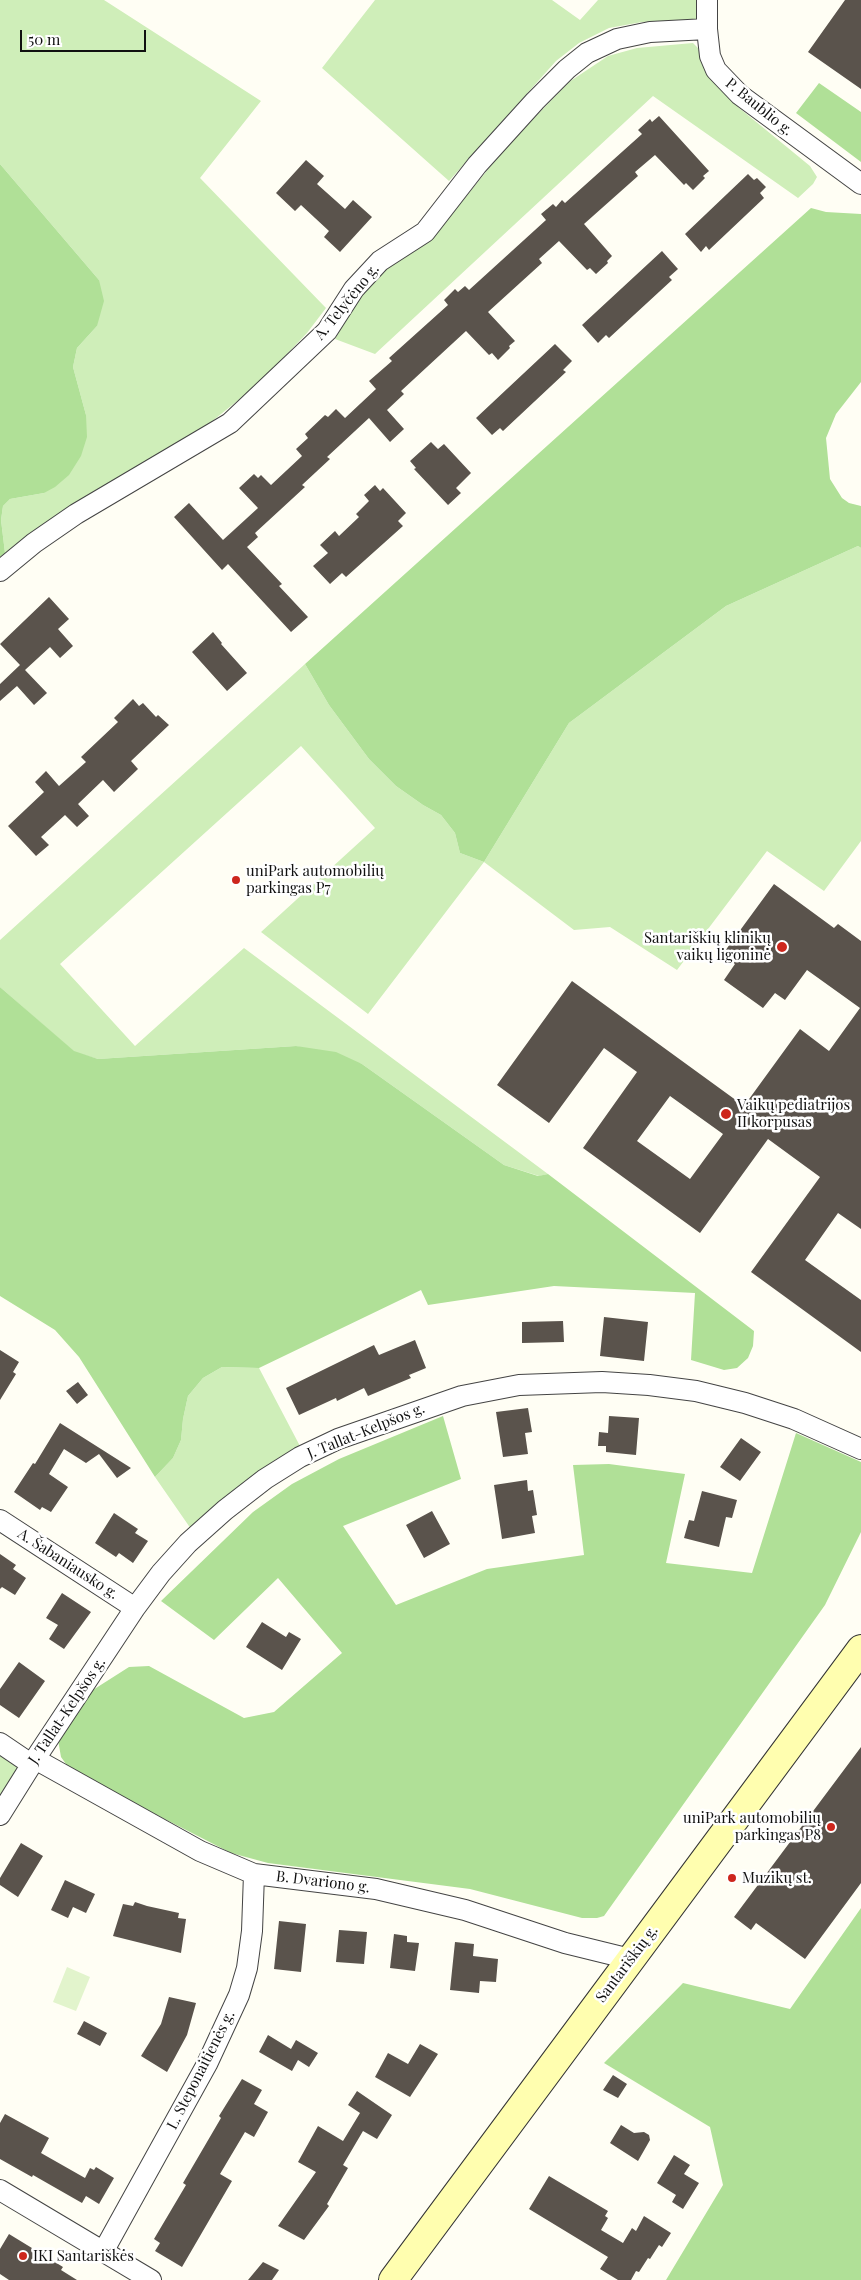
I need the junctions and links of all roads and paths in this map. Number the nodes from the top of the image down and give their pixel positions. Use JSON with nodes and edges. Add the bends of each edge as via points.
{"nodes":[{"id":1,"x":707,"y":0,"type":"edge"},
{"id":2,"x":706,"y":29,"type":"junction"},
{"id":3,"x":861,"y":184,"type":"edge"},
{"id":4,"x":0,"y":571,"type":"edge"},
{"id":5,"x":861,"y":1449,"type":"edge"},
{"id":6,"x":0,"y":1520,"type":"edge"},
{"id":7,"x":135,"y":1608,"type":"junction"},
{"id":8,"x":860,"y":1652,"type":"edge"},
{"id":9,"x":0,"y":1743,"type":"edge"},
{"id":10,"x":33,"y":1761,"type":"junction"},
{"id":11,"x":0,"y":1815,"type":"edge"},
{"id":12,"x":254,"y":1874,"type":"junction"},
{"id":13,"x":630,"y":1959,"type":"junction"},
{"id":14,"x":0,"y":2190,"type":"edge"},
{"id":15,"x":104,"y":2252,"type":"junction"},
{"id":16,"x":151,"y":2280,"type":"edge"},
{"id":17,"x":393,"y":2280,"type":"edge"}],
"edges":[{"from":1,"to":2,"type":"street","name":"P. Baublio g."},
{"from":2,"to":3,"type":"street","name":"P. Baublio g.","via":[[710,56],[727,83]]},
{"from":2,"to":4,"type":"street","name":"A. Telyčėno g.","via":[[650,32],[617,39],[587,53],[535,101],[477,166],[425,232],[380,261],[354,289],[327,331],[230,423],[76,514]]},
{"from":5,"to":7,"type":"street","name":"J. Tallat-Kelpšos g.","via":[[770,1411],[696,1391],[668,1387],[562,1382],[519,1385],[462,1396],[338,1439],[265,1479],[188,1543]]},
{"from":6,"to":7,"type":"street","name":"A. Šabaniausko g."},
{"from":7,"to":10,"type":"street","name":"J. Tallat-Kelpšos g."},
{"from":8,"to":13,"type":"main road","name":"Santariškių g."},
{"from":9,"to":10,"type":"street","name":"B. Dvariono g."},
{"from":10,"to":11,"type":"street","name":"J. Tallat-Kelpšos g."},
{"from":10,"to":12,"type":"street","name":"B. Dvariono g.","via":[[200,1851]]},
{"from":12,"to":13,"type":"street","name":"B. Dvariono g.","via":[[376,1889],[465,1910],[564,1943]]},
{"from":12,"to":15,"type":"street","name":"L. Steponaitienės g.","via":[[252,1931],[239,1995],[208,2064]]},
{"from":13,"to":17,"type":"main road","name":"Santariškių g."},
{"from":14,"to":15,"type":"street"},
{"from":15,"to":16,"type":"street"}]}
